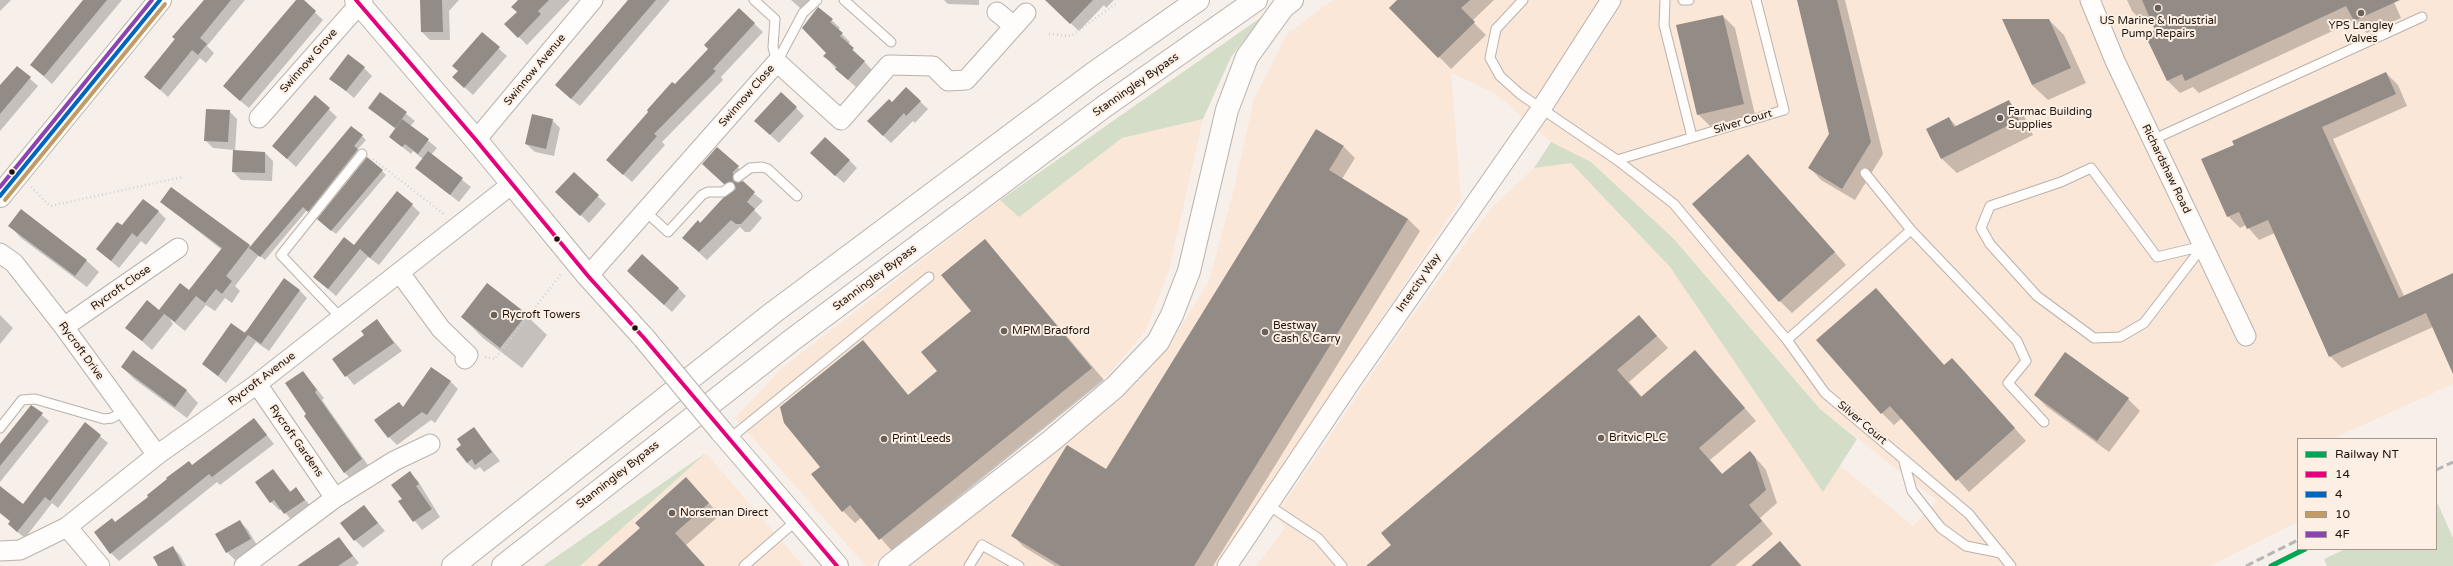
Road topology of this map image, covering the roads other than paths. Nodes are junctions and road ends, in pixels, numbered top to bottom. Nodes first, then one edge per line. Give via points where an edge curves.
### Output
1 (160, 0) edge
2 (593, 0) edge
3 (754, 0) edge
4 (817, 0) edge
5 (844, 0) edge
6 (1198, 0) edge
7 (1256, 0) edge
8 (1292, 0) edge
9 (1523, 0) edge
10 (1611, 0) edge
11 (1665, 0) edge
12 (1683, 0) edge
13 (1689, 0) edge
14 (1756, 0) edge
15 (2090, 0) edge
16 (360, 1) edge
17 (997, 12) dead end
18 (2422, 17) dead end
19 (891, 42) dead end
20 (777, 62) junction
21 (1541, 109) junction
22 (259, 118) dead end
23 (1692, 137) junction
24 (476, 140) junction
25 (2152, 140) junction
26 (362, 154) road end
27 (1617, 160) junction
28 (1865, 173) dead end
29 (738, 177) dead end
30 (512, 184) junction
31 (730, 187) dead end
32 (0, 196) edge
33 (797, 196) dead end
34 (646, 212) junction
35 (1911, 230) junction
36 (2203, 246) junction
37 (178, 248) dead end
38 (0, 253) edge
39 (400, 273) junction
40 (588, 276) junction
41 (929, 277) dead end
42 (341, 318) junction
43 (64, 327) junction
44 (2246, 336) dead end
45 (1787, 340) junction
46 (467, 357) road end
47 (257, 384) junction
48 (124, 411) junction
49 (2044, 422) dead end
50 (0, 428) edge
51 (725, 436) junction
52 (430, 444) dead end
53 (158, 455) junction
54 (1903, 458) junction
55 (335, 498) junction
56 (1268, 505) junction
57 (797, 520) junction
58 (67, 527) junction
59 (0, 551) edge
60 (2001, 553) junction
61 (834, 565) edge
62 (100, 566) edge
63 (244, 566) edge
64 (453, 566) edge
65 (503, 566) edge
66 (744, 566) edge
67 (890, 566) edge
68 (969, 566) edge
69 (1019, 566) edge
70 (1226, 566) edge
71 (1342, 566) edge
72 (2011, 566) edge

1 - 32 main road
2 - 24 street, Swinnow Avenue
3 - 20 lane via 774,19 773,47
4 - 20 lane via 803,13
5 - 19 lane
6 - 64 main road via 1091,75 780,307
7 - 65 main road, Stanningley Bypass via 1105,106 798,335
8 - 67 main road via 1283,7 1245,64 1227,110 1189,271 1172,315 1158,342 1115,387
9 - 21 lane, Silver Court via 1496,29 1490,58 1500,76
10 - 21 street, Intercity Way
11 - 23 lane via 1664,25
12 - 13 lane
14 - 23 lane, Silver Court via 1784,110
15 - 25 street, Richardshaw Road
16 - 22 street, Swinnow Grove
16 - 24 main road
17 - 20 street, Swinnow Close via 1020,20 966,80 948,81 933,66 889,65 841,120
18 - 25 lane
20 - 34 street, Swinnow Close
21 - 27 lane, Silver Court
21 - 56 street, Intercity Way
23 - 27 lane, Silver Court
24 - 30 main road
25 - 36 street, Richardshaw Road
26 - 42 lane via 281,255
27 - 45 lane, Silver Court via 1674,204
28 - 35 lane
29 - 33 lane via 750,168 762,167 768,169
30 - 39 street, Rycroft Avenue
30 - 40 main road
31 - 34 lane via 723,192 708,192 702,195 668,232
34 - 40 street, Swinnow Close
35 - 45 lane
35 - 49 lane via 2017,340 2026,361 2008,383
36 - 36 lane via 2144,323 2120,337 2094,338 2037,296 1990,244 1982,228 1990,206 2061,182 2091,168 2156,257
36 - 44 street, Richardshaw Road
37 - 43 street, Rycroft Close
38 - 43 street, Rycroft Drive via 14,263
39 - 42 street, Rycroft Avenue
39 - 46 street via 441,329
40 - 51 main road, bridge via 644,338
41 - 51 lane
42 - 47 street, Rycroft Avenue
43 - 48 street, Rycroft Drive
45 - 54 lane, Silver Court via 1825,393
47 - 53 street, Rycroft Avenue
47 - 55 street, Rycroft Gardens
48 - 50 lane via 112,418 104,419 35,399 22,400
48 - 53 street, Rycroft Drive
51 - 57 main road
52 - 55 street via 394,461
53 - 58 street, Rycroft Avenue
54 - 60 lane, Silver Court via 1969,514
54 - 60 lane via 1912,491 1941,528 1966,546
55 - 63 street
56 - 70 street, Intercity Way
56 - 71 lane via 1318,538
57 - 61 main road
57 - 66 lane
58 - 59 street, Rycroft Avenue via 20,550
58 - 62 street
60 - 72 lane, Silver Court
68 - 69 lane via 982,545

